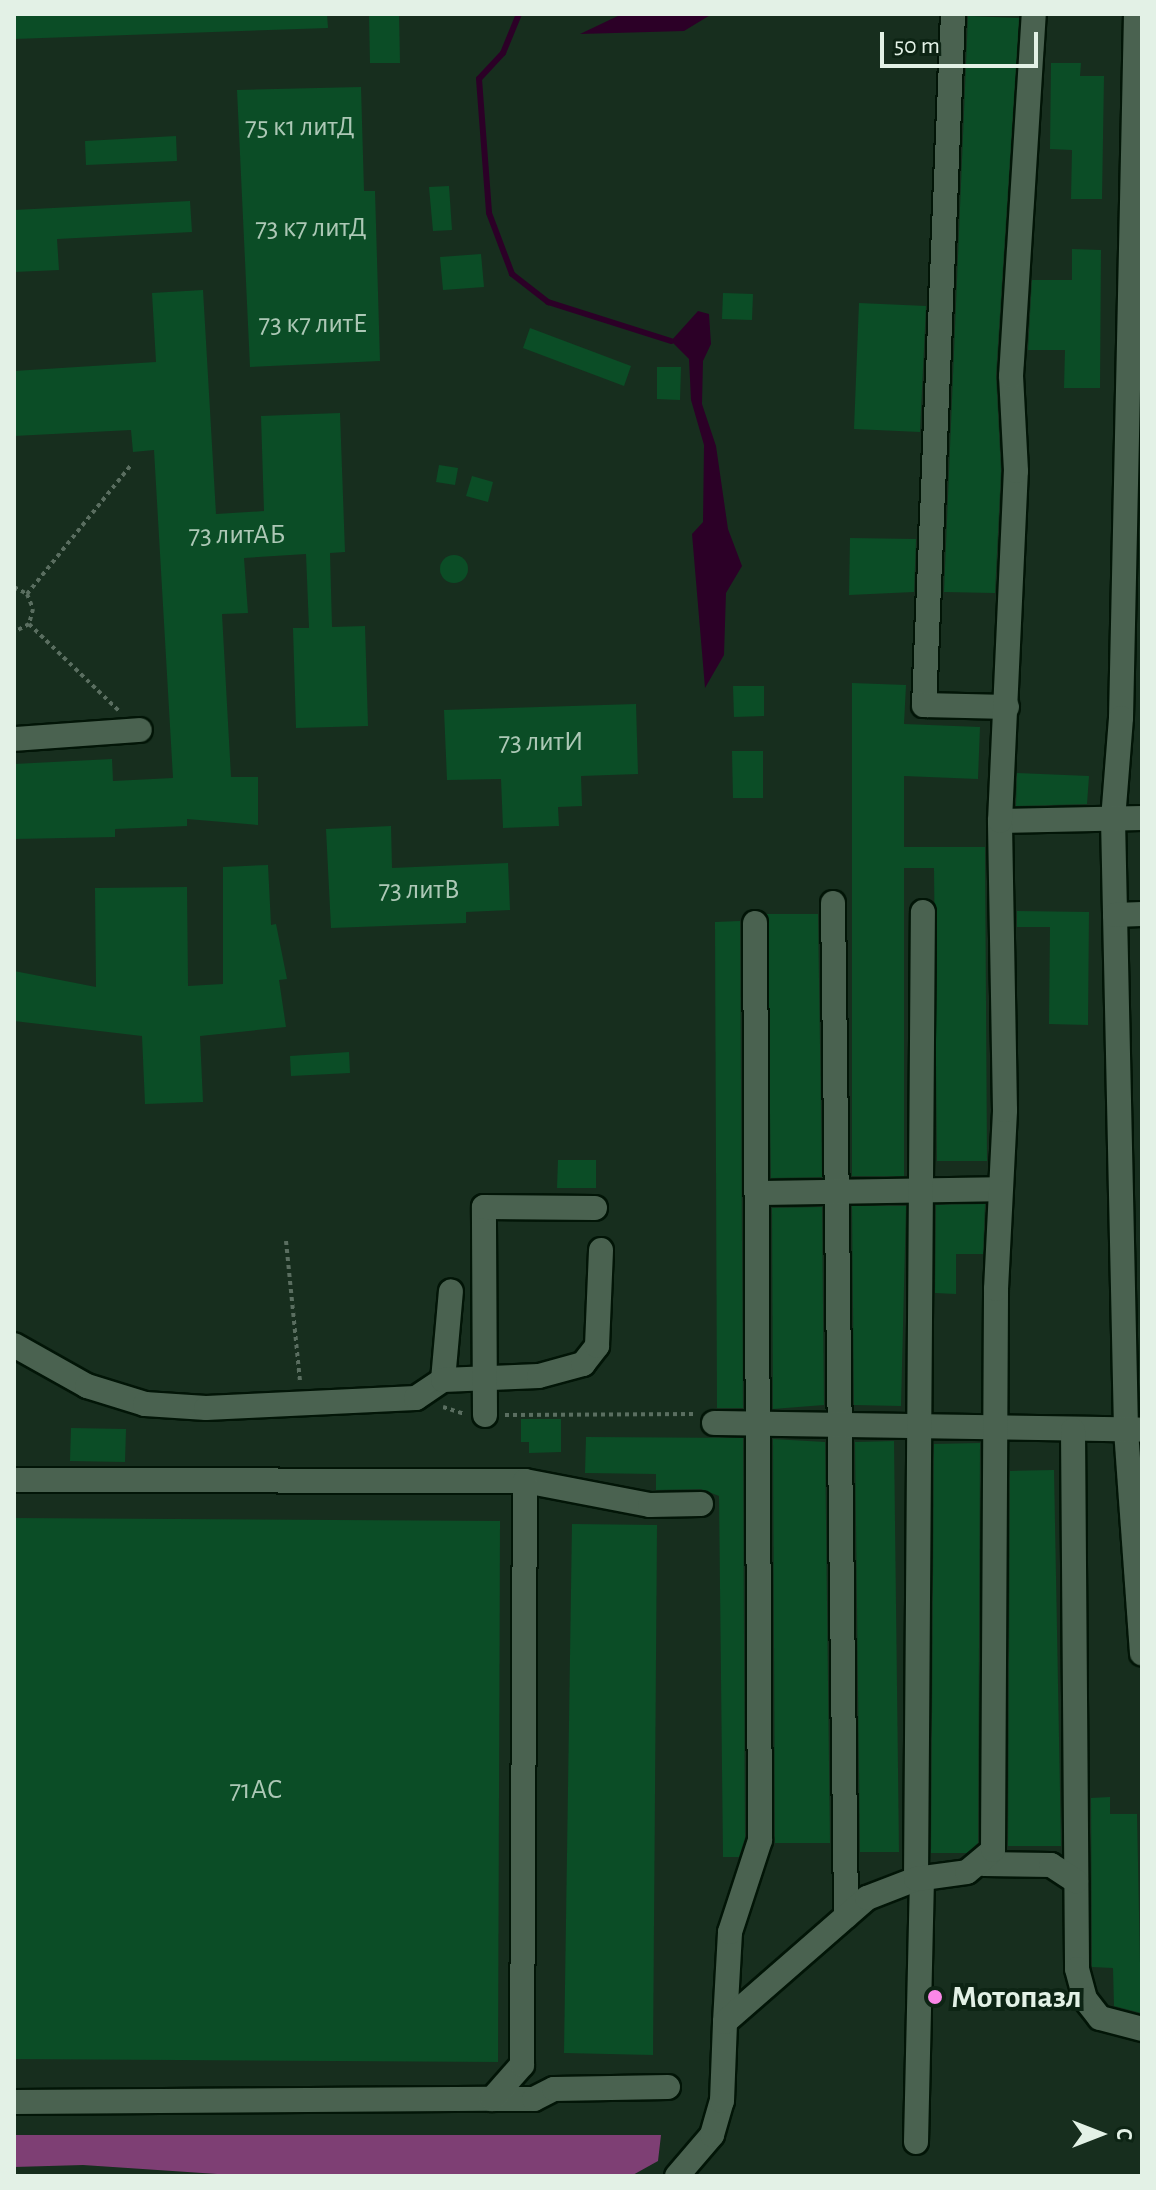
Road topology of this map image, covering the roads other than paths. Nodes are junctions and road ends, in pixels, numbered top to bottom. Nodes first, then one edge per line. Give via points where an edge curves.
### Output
1 (953, 14) edge
2 (1034, 14) edge
3 (1136, 14) edge
4 (1137, 128) edge
5 (1136, 230) edge
6 (1135, 451) edge
7 (1133, 550) edge
8 (1007, 707) junction
9 (1131, 718) edge
10 (140, 730) road end
11 (14, 739) edge
12 (1142, 818) edge
13 (1113, 819) junction
14 (1000, 821) junction
15 (833, 903) dead end
16 (923, 912) dead end
17 (1142, 914) edge
18 (1115, 915) junction
19 (755, 923) dead end
20 (1132, 1118) edge
21 (1000, 1189) junction
22 (918, 1190) junction
23 (839, 1191) junction
24 (758, 1193) junction
25 (595, 1208) dead end
26 (1133, 1226) edge
27 (601, 1250) dead end
28 (451, 1291) dead end
29 (14, 1345) edge
30 (485, 1375) junction
31 (443, 1380) junction
32 (485, 1415) road end
33 (714, 1423) road end
34 (758, 1423) junction
35 (838, 1429) junction
36 (918, 1429) junction
37 (995, 1430) junction
38 (1073, 1430) junction
39 (1134, 1430) edge
40 (14, 1480) edge
41 (525, 1481) junction
42 (701, 1504) dead end
43 (1138, 1564) edge
44 (1142, 1653) edge
45 (984, 1864) junction
46 (919, 1879) junction
47 (1076, 1881) junction
48 (846, 1916) junction
49 (725, 2022) junction
50 (1142, 2029) edge
51 (668, 2087) dead end
52 (492, 2099) junction
53 (14, 2102) edge
54 (916, 2142) dead end
55 (677, 2176) edge

1 - 8 lane via 924,705
2 - 8 lane via 1011,376 1016,471
3 - 4 lane
4 - 5 lane
5 - 6 lane
6 - 7 lane
7 - 9 lane
8 - 14 lane
9 - 13 lane
10 - 11 lane
12 - 13 lane
13 - 14 lane
13 - 18 lane
14 - 21 lane via 1005,1110
15 - 23 lane
16 - 22 lane
17 - 18 lane
18 - 20 lane
19 - 24 lane
20 - 26 lane
21 - 22 lane
21 - 37 lane
22 - 23 lane
22 - 36 lane
23 - 24 lane
23 - 35 lane
24 - 34 lane
25 - 30 lane via 484,1207
26 - 39 lane
27 - 30 lane via 597,1346 583,1364 539,1376
28 - 31 lane
29 - 31 lane via 127,1401 206,1408 416,1398
30 - 31 lane
30 - 32 lane
33 - 34 lane
34 - 35 lane
34 - 49 lane via 760,1840 730,1932
35 - 36 lane
35 - 48 lane
36 - 37 lane
36 - 46 lane
37 - 38 lane
37 - 45 lane via 995,1827
38 - 39 lane
38 - 47 lane
39 - 43 lane
40 - 41 lane
41 - 42 lane via 650,1505
41 - 52 lane via 522,2065
43 - 44 lane
45 - 46 lane
45 - 47 lane via 1051,1865
46 - 48 lane via 867,1898
46 - 54 lane
47 - 50 lane via 1077,1969 1085,1999 1100,2018
48 - 49 lane
49 - 55 lane via 722,2101 712,2135
51 - 52 lane via 554,2089 534,2099
52 - 53 lane

